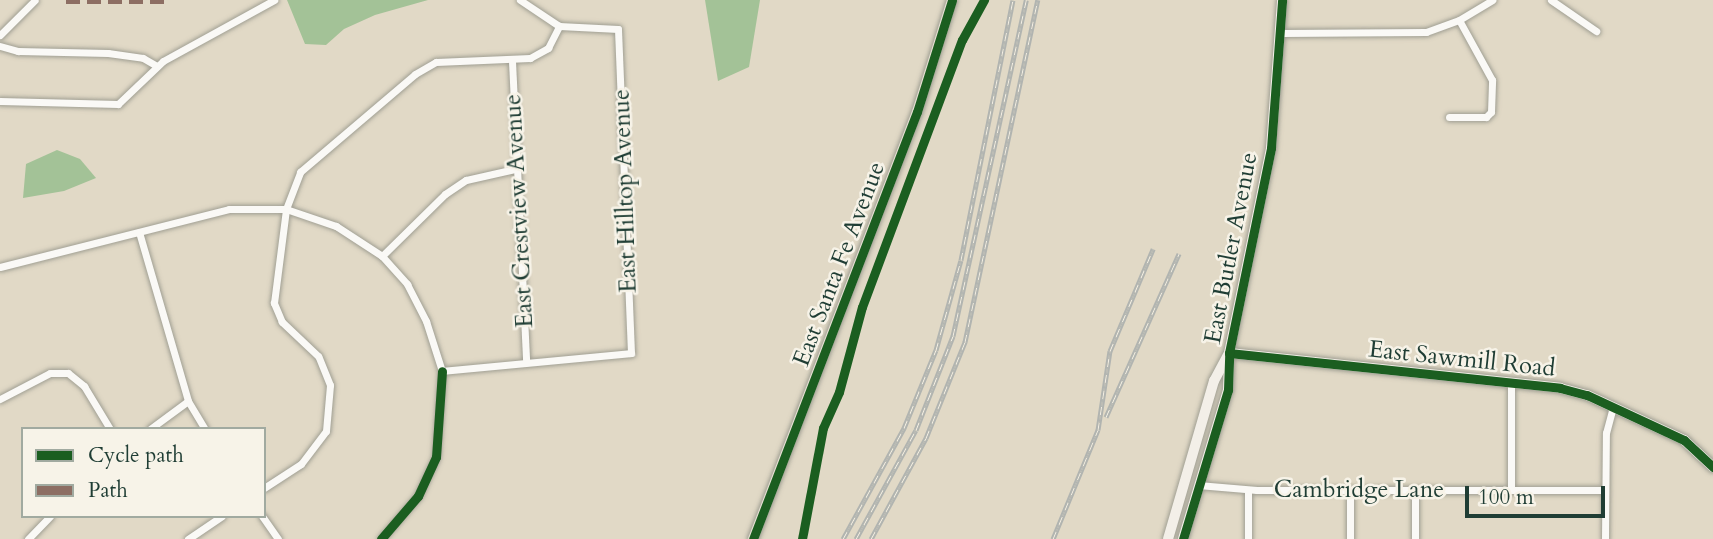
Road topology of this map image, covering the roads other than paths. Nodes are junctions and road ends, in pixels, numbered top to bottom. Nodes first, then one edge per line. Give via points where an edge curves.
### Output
1 (35, 0) edge
2 (274, 0) edge
3 (520, 0) edge
4 (952, 0) edge
5 (1282, 0) edge
6 (1492, 0) edge
7 (1551, 0) edge
8 (1459, 20) junction
9 (559, 26) junction
10 (1596, 32) dead end
11 (1281, 33) junction
12 (0, 35) edge
13 (0, 46) edge
14 (512, 61) junction
15 (157, 66) junction
16 (0, 101) edge
17 (1449, 117) dead end
18 (515, 169) junction
19 (286, 209) junction
20 (139, 232) junction
21 (382, 256) junction
22 (0, 268) edge
23 (1229, 353) junction
24 (526, 360) junction
25 (442, 371) junction
26 (1511, 382) junction
27 (0, 399) edge
28 (188, 401) junction
29 (1613, 406) junction
30 (109, 427) edge
31 (153, 427) edge
32 (204, 427) edge
33 (1713, 467) edge
34 (1197, 485) junction
35 (266, 487) edge
36 (1248, 490) junction
37 (1511, 490) junction
38 (1350, 491) junction
39 (1415, 491) junction
40 (1605, 491) junction
41 (48, 518) edge
42 (219, 518) edge
43 (263, 518) edge
44 (27, 539) edge
45 (188, 539) edge
46 (278, 539) edge
47 (381, 539) edge
48 (753, 539) edge
49 (1168, 539) edge
50 (1183, 539) edge
51 (1248, 539) edge
52 (1350, 539) edge
53 (1415, 539) edge
54 (1605, 539) edge

1 - 12 street
2 - 15 street
3 - 9 street
4 - 48 main road, East Santa Fe Avenue via 917,112
5 - 11 main road, East Butler Avenue
6 - 8 street
7 - 10 street
8 - 11 street via 1426,32 1399,34
8 - 17 street via 1492,80 1491,112 1486,117
9 - 14 street via 548,48
9 - 24 street, East Hilltop Avenue via 618,29 631,353
11 - 23 main road, East Butler Avenue via 1271,148
13 - 15 street via 18,51 108,53 144,58
14 - 18 street, East Crestview Avenue
14 - 19 street via 436,62 415,74 300,172
15 - 16 street via 118,103
18 - 21 street via 466,180 445,194
18 - 24 street, East Crestview Avenue
19 - 20 street via 229,209
19 - 21 street via 336,226
19 - 35 street via 274,303 282,322 318,356 330,385 326,431 302,464
20 - 22 street
20 - 28 street
21 - 25 street via 407,284 426,321
23 - 26 main road, East Sawmill Road
23 - 34 main road, East Butler Avenue via 1228,390
23 - 49 main road, East Butler Avenue via 1214,381
24 - 25 street
25 - 47 street via 436,457 418,496
26 - 29 main road, East Sawmill Road via 1560,388
26 - 37 street
27 - 30 street via 51,373 68,373 84,386
28 - 31 street
28 - 32 street
29 - 33 main road, East Sawmill Road via 1684,440
29 - 40 street via 1606,433
34 - 36 street, Cambridge Lane
34 - 50 main road, East Butler Avenue
36 - 38 street, Cambridge Lane
36 - 51 street
37 - 39 street, Cambridge Lane
37 - 40 street, Cambridge Lane
38 - 39 street, Cambridge Lane
38 - 52 street
39 - 53 street
40 - 54 street
41 - 44 street
42 - 45 street
43 - 46 street

